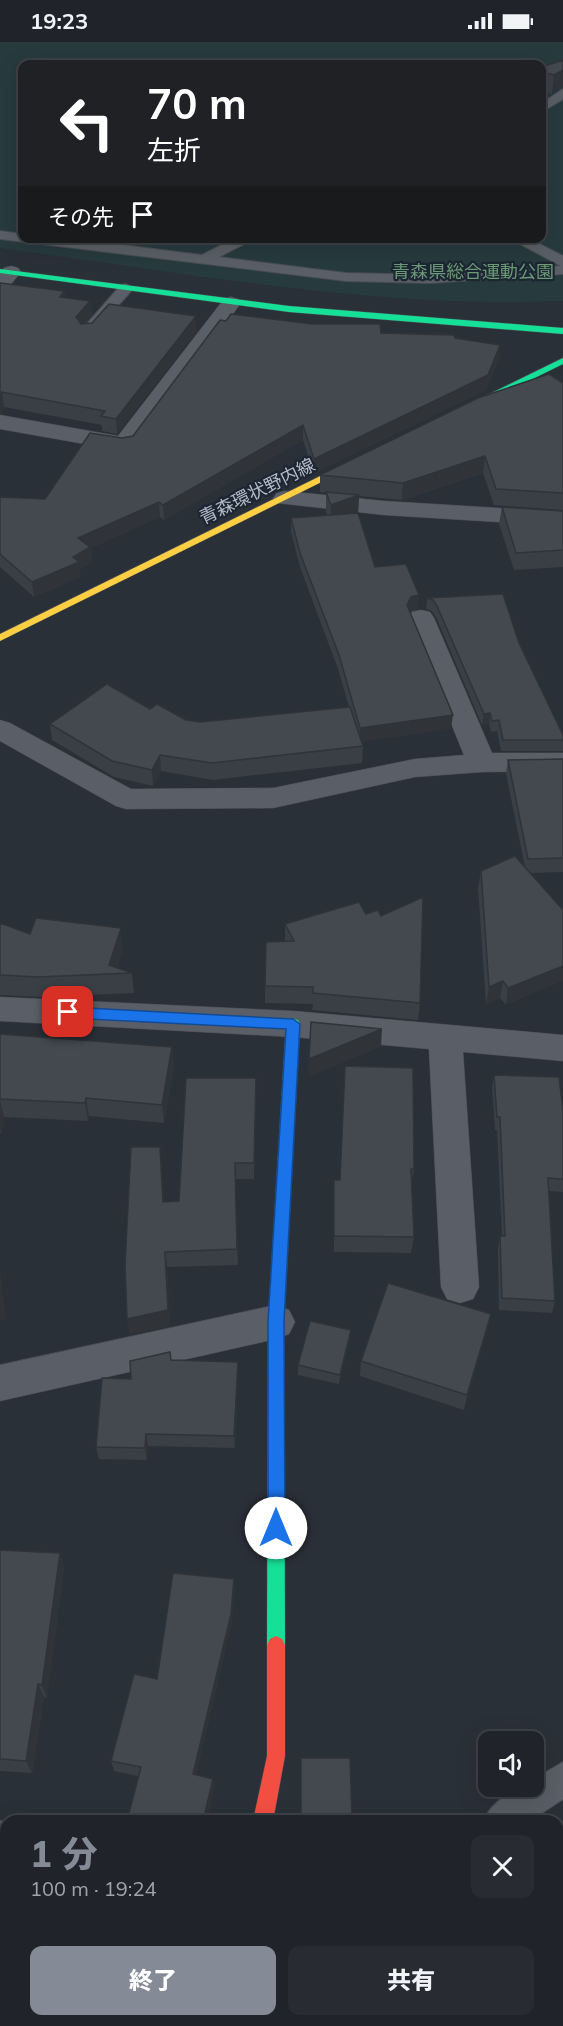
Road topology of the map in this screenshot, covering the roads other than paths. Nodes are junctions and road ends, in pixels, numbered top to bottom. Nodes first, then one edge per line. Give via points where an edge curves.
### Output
1 (563, 93) edge
2 (546, 105) edge
3 (0, 235) edge
4 (18, 237) edge
5 (66, 243) edge
6 (236, 243) edge
7 (526, 243) edge
8 (201, 261) junction
9 (563, 262) edge
10 (563, 270) edge
11 (4, 276) edge
12 (126, 288) junction
13 (231, 303) junction
14 (563, 331) edge
15 (87, 333) edge
16 (563, 361) edge
17 (447, 417) edge
18 (0, 422) edge
19 (375, 452) edge
20 (285, 498) junction
21 (563, 519) edge
22 (421, 618) dead end
23 (0, 638) edge
24 (0, 729) edge
25 (563, 762) edge
26 (482, 763) junction
27 (0, 1009) edge
28 (293, 1024) junction
29 (445, 1036) junction
30 (563, 1048) edge
31 (460, 1287) dead end
32 (276, 1322) junction
33 (0, 1383) edge
34 (563, 1779) edge
35 (264, 1815) edge
36 (509, 1815) edge

1 - 2 lane
3 - 4 lane
5 - 8 lane
6 - 8 lane
7 - 9 lane
8 - 10 lane via 357,278 431,279
11 - 12 street
12 - 13 street
12 - 15 lane
13 - 14 street
13 - 18 street via 124,444
16 - 17 street
19 - 20 street, 青森環状野内線
20 - 21 street
20 - 23 street, 青森環状野内線
22 - 26 street
24 - 26 street via 126,799 273,798 415,768
25 - 26 street
27 - 28 street
28 - 29 street
28 - 32 street
29 - 30 street
29 - 31 street
32 - 33 street
32 - 35 street via 276,1756
34 - 36 lane

